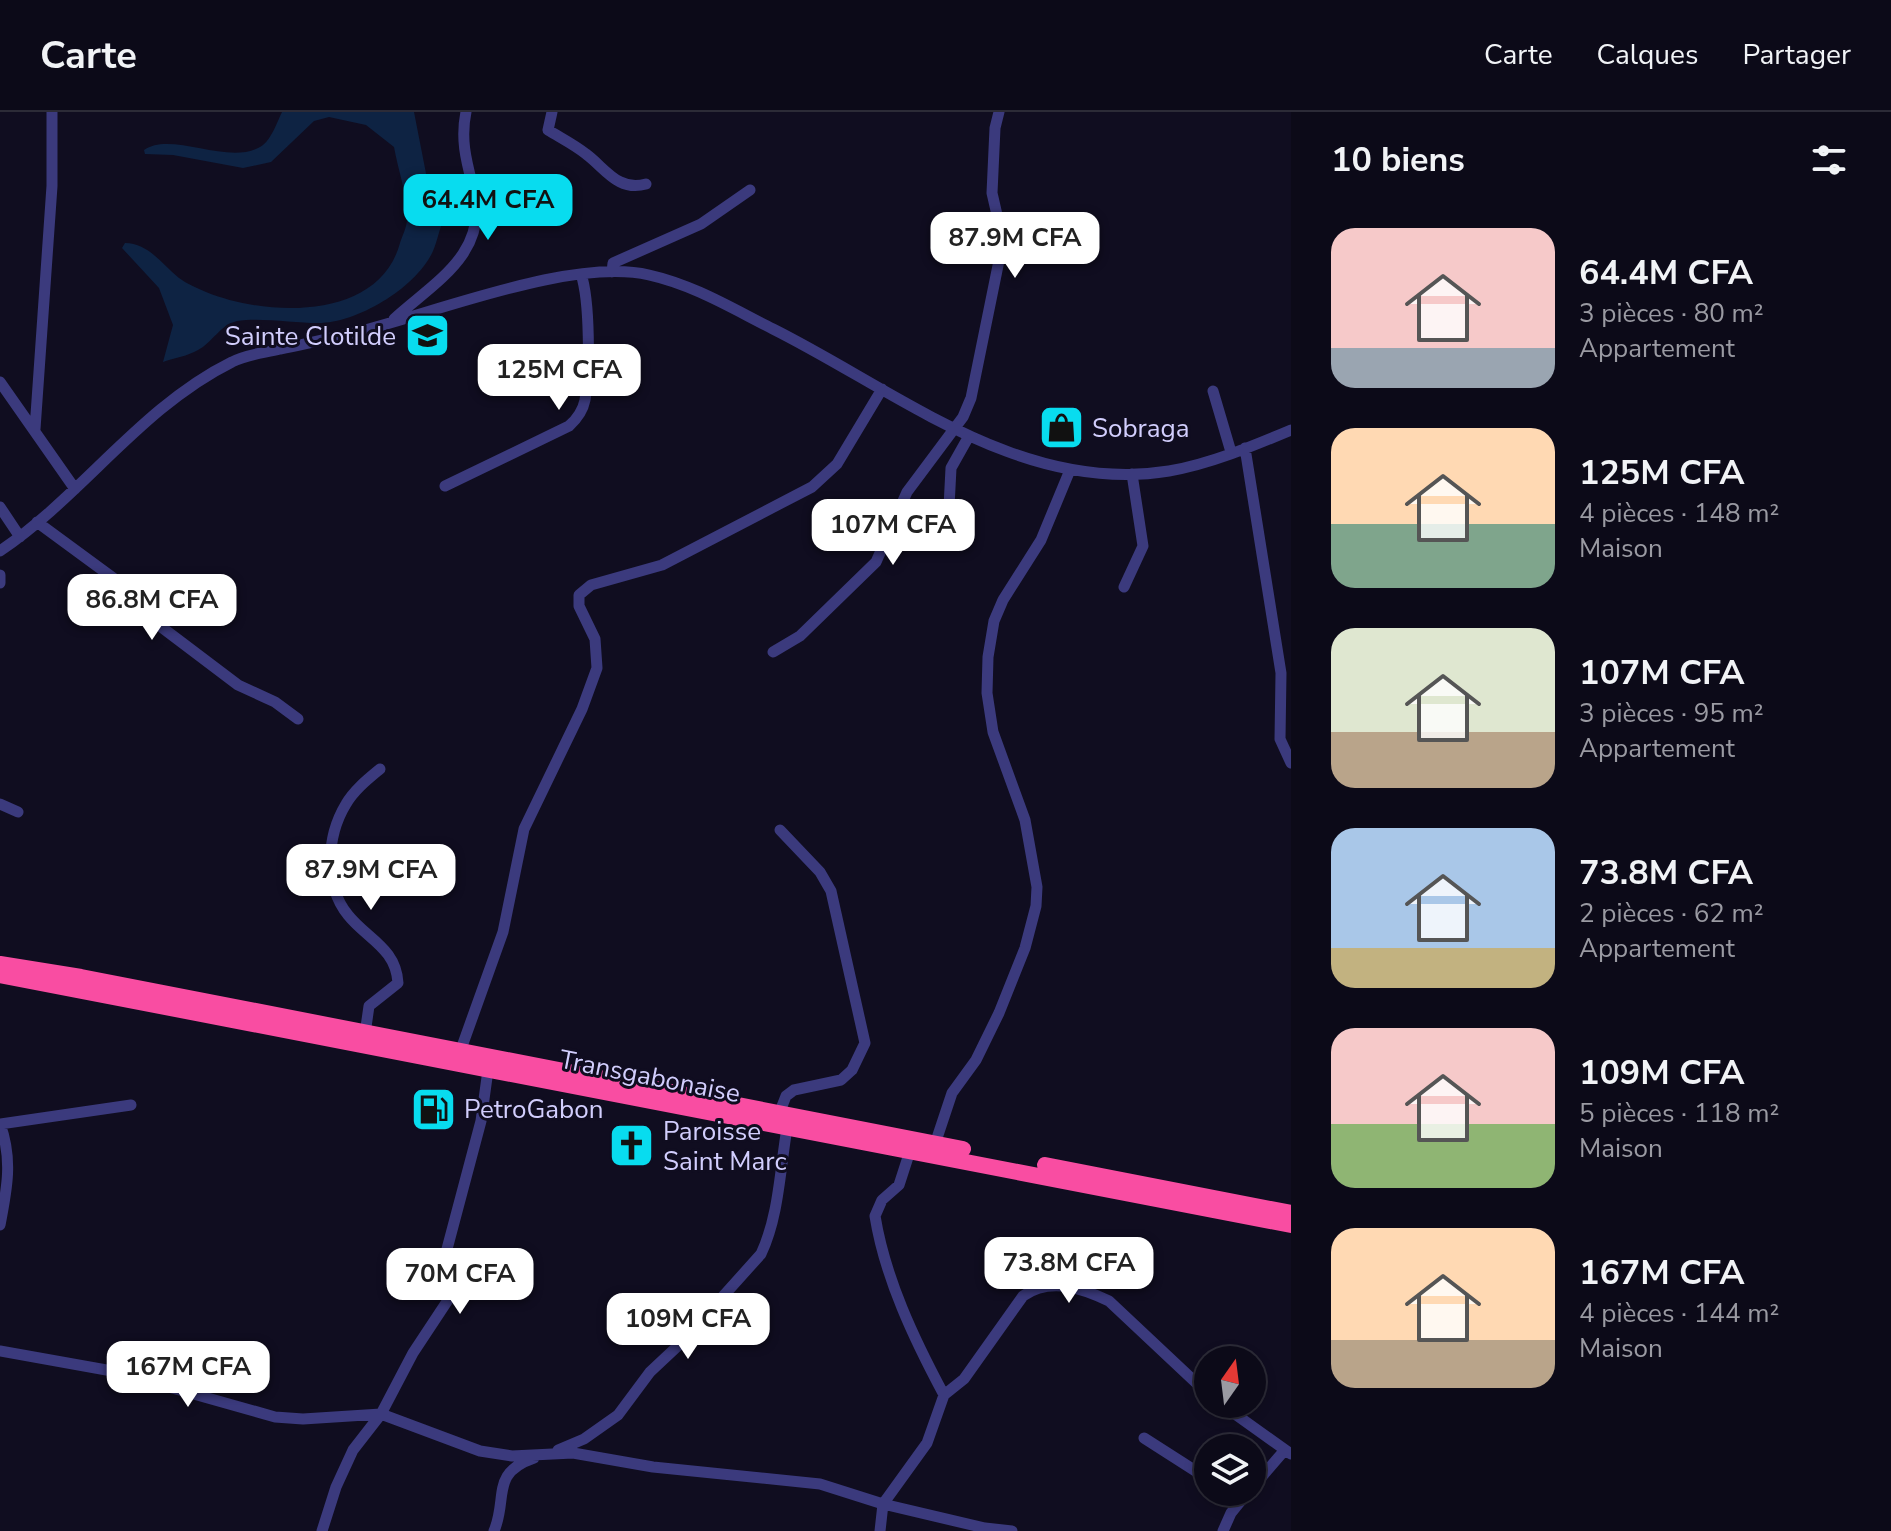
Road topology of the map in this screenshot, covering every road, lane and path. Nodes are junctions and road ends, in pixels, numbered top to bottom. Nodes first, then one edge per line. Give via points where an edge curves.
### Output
1 (466, 112) edge
2 (552, 112) edge
3 (999, 112) edge
4 (53, 113) edge
5 (646, 184) dead end
6 (750, 190) dead end
7 (612, 272) junction
8 (581, 274) junction
9 (391, 323) junction
10 (0, 382) edge
11 (882, 389) junction
12 (1213, 391) dead end
13 (954, 428) junction
14 (35, 429) junction
15 (1291, 430) edge
16 (969, 436) junction
17 (1245, 448) junction
18 (1231, 452) junction
19 (1070, 470) junction
20 (1132, 474) junction
21 (445, 486) dead end
22 (75, 489) junction
23 (0, 507) edge
24 (949, 507) dead end
25 (37, 522) junction
26 (20, 537) junction
27 (0, 551) edge
28 (0, 575) edge
29 (0, 583) edge
30 (1124, 587) dead end
31 (773, 652) dead end
32 (298, 719) dead end
33 (1291, 763) edge
34 (380, 769) dead end
35 (0, 804) edge
36 (18, 812) dead end
37 (780, 830) dead end
38 (0, 964) edge
39 (0, 975) edge
40 (365, 1034) junction
41 (460, 1052) junction
42 (488, 1070) junction
43 (131, 1105) dead end
44 (783, 1121) junction
45 (0, 1124) edge
46 (935, 1144) junction
47 (910, 1151) junction
48 (1291, 1213) edge
49 (0, 1225) edge
50 (1291, 1225) edge
51 (0, 1351) edge
52 (1194, 1381) edge
53 (944, 1395) junction
54 (381, 1414) junction
55 (1240, 1418) edge
56 (1144, 1438) dead end
57 (1288, 1453) edge
58 (545, 1454) junction
59 (1194, 1470) edge
60 (1266, 1475) edge
61 (883, 1504) junction
62 (1239, 1506) edge
63 (322, 1531) edge
64 (494, 1531) edge
65 (880, 1531) edge
66 (1012, 1531) edge
67 (1223, 1531) edge

1 - 9 street via 462,144 477,209 466,254
2 - 5 street via 548,130 619,183
3 - 13 street via 992,193 1003,241 1001,263 971,398
4 - 14 street
6 - 7 street via 701,224 613,263
7 - 8 street
7 - 11 street via 646,274 693,288
8 - 9 street
8 - 21 street via 587,296 586,397 576,420
9 - 22 street via 236,360 162,407
10 - 14 street
11 - 13 street
11 - 41 street via 837,464 812,487 662,565 591,585 579,595 595,639 597,668 524,829 503,932
12 - 18 street
13 - 16 street
13 - 31 street via 907,492 876,562 800,636
14 - 22 street
15 - 17 street
16 - 19 street
16 - 24 street via 951,468
17 - 18 street
17 - 33 street via 1281,673 1280,739
18 - 20 street via 1168,471
19 - 20 street
19 - 46 street via 1041,540 1003,600 988,657 993,732 1025,820 1036,906 999,1013 952,1093
20 - 30 street via 1143,546
22 - 25 street
23 - 26 street
25 - 26 street
25 - 32 street via 135,594 160,626 238,685
26 - 27 street
28 - 29 street
34 - 40 street via 346,804 329,879 348,916 382,946 397,969 398,983 369,1006
35 - 36 street
37 - 44 street via 831,891 865,1043 841,1080 786,1096
38 - 40 highway, Transgabonaise
39 - 42 highway, Transgabonaise
40 - 41 highway, Transgabonaise
41 - 44 highway, Transgabonaise
42 - 44 highway, Transgabonaise
42 - 54 street via 481,1121 447,1249 450,1297
43 - 45 street
44 - 46 highway, Transgabonaise
44 - 47 highway, Transgabonaise
44 - 58 street via 773,1212 761,1254 650,1372 618,1415 584,1439
45 - 49 street via 9,1167
46 - 48 highway, Transgabonaise
47 - 50 highway, Transgabonaise
47 - 53 street via 899,1185 882,1200 875,1216 901,1302
51 - 54 street via 112,1371 275,1417
52 - 53 street via 1109,1301 1051,1286 1036,1287 1023,1296 964,1379
53 - 61 street via 927,1443
54 - 58 street via 480,1451
54 - 63 street via 353,1450
55 - 57 street
56 - 59 street
57 - 60 street
58 - 61 street via 573,1453 820,1484
58 - 64 street via 509,1472
61 - 65 street
61 - 66 street
62 - 67 street

